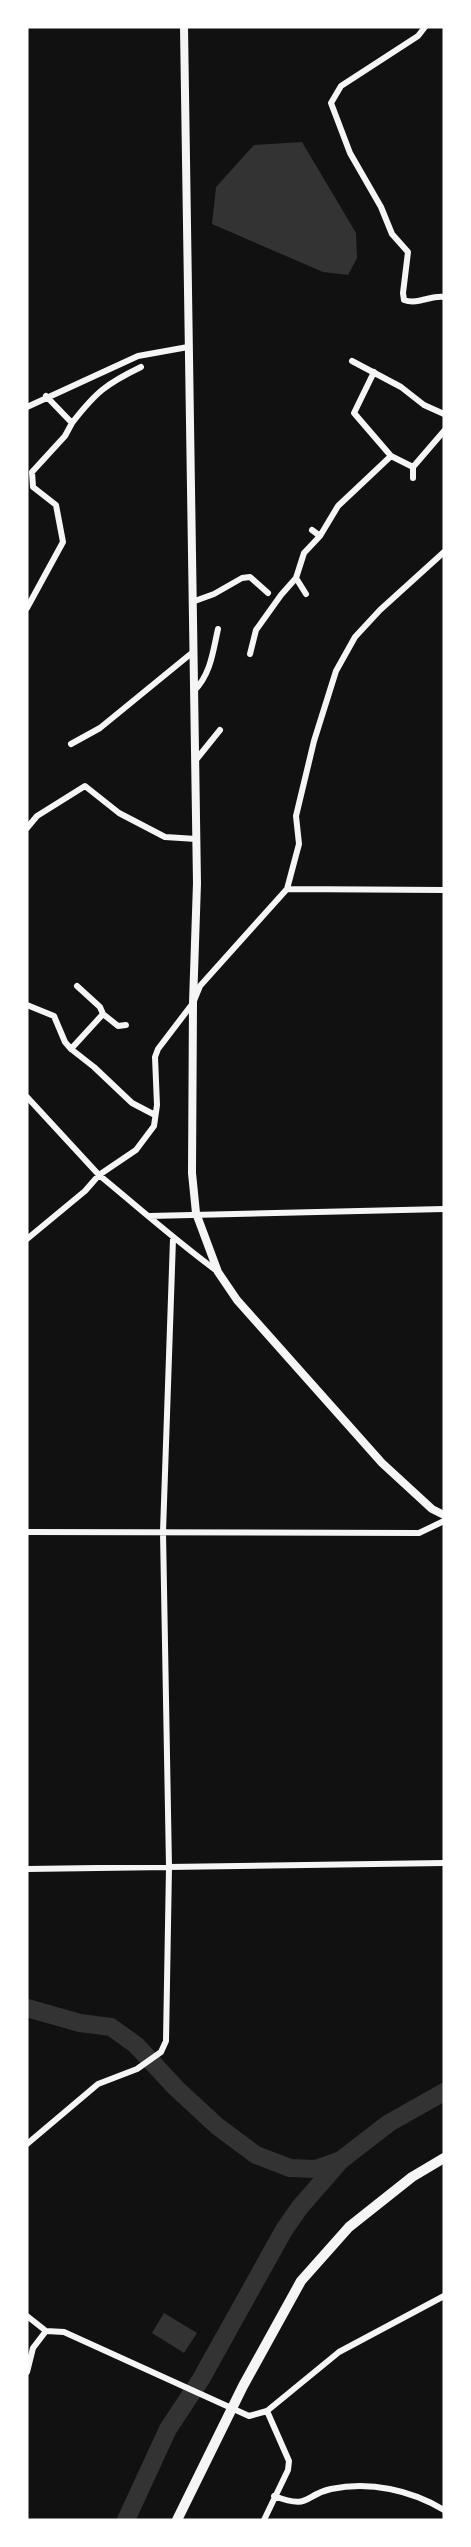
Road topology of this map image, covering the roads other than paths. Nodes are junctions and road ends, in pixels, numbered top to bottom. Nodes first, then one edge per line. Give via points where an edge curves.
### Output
1 (184, 27) edge
2 (425, 27) edge
3 (444, 297) edge
4 (188, 347) junction
5 (352, 361) dead end
6 (141, 367) dead end
7 (374, 372) junction
8 (46, 396) junction
9 (27, 406) edge
10 (444, 414) edge
11 (72, 423) junction
12 (444, 431) edge
13 (391, 456) junction
14 (413, 467) junction
15 (413, 478) dead end
16 (312, 530) dead end
17 (320, 536) junction
18 (444, 552) edge
19 (296, 578) junction
20 (268, 593) dead end
21 (306, 594) dead end
22 (192, 602) junction
23 (27, 608) edge
24 (218, 628) dead end
25 (193, 652) junction
26 (250, 654) dead end
27 (194, 691) junction
28 (220, 730) dead end
29 (71, 744) dead end
30 (195, 761) junction
31 (27, 828) edge
32 (196, 838) junction
33 (287, 889) junction
34 (444, 890) edge
35 (77, 986) dead end
36 (193, 1003) junction
37 (27, 1005) edge
38 (103, 1014) junction
39 (126, 1024) dead end
40 (71, 1049) junction
41 (27, 1097) edge
42 (155, 1115) junction
43 (99, 1175) junction
44 (444, 1209) edge
45 (196, 1213) junction
46 (149, 1216) junction
47 (27, 1239) edge
48 (173, 1239) junction
49 (218, 1272) junction
50 (444, 1515) edge
51 (444, 1521) edge
52 (27, 1532) edge
53 (163, 1532) junction
54 (444, 1863) edge
55 (169, 1867) junction
56 (27, 1869) edge
57 (27, 2144) edge
58 (444, 2158) edge
59 (444, 2296) edge
60 (27, 2316) edge
61 (46, 2331) junction
62 (27, 2372) edge
63 (229, 2405) junction
64 (267, 2411) junction
65 (274, 2496) junction
66 (444, 2510) edge
67 (177, 2520) edge
68 (264, 2520) edge

1 - 4 street
2 - 3 street via 418,36 341,86 331,103 350,153 392,234 408,252 405,300
4 - 8 street via 138,356
4 - 22 street
5 - 7 street
6 - 11 street via 92,396
7 - 10 street
7 - 13 street via 354,414
8 - 9 street
8 - 11 street
11 - 23 street via 32,472 33,487 56,505 63,542
12 - 14 street
13 - 14 street
13 - 17 street via 338,507
14 - 15 street
16 - 17 street
17 - 19 street via 304,553
18 - 33 street via 355,637 336,671 296,816 299,844
19 - 21 street
19 - 26 street via 256,630
20 - 22 street via 250,577
22 - 25 street
24 - 27 street via 208,672
25 - 27 street
25 - 29 street via 100,728
27 - 30 street
28 - 30 street
30 - 32 street
31 - 32 street via 37,816 85,786 119,813 165,837
32 - 36 street
33 - 34 street
33 - 36 street via 200,986
35 - 38 street
36 - 42 street via 155,1057
36 - 45 street via 192,1173
37 - 40 street via 54,1016
38 - 39 street via 118,1026
38 - 40 street
40 - 42 street via 132,1103
41 - 43 street
42 - 43 street via 154,1126 136,1150
43 - 46 street
43 - 47 street
44 - 45 street
45 - 46 street
45 - 49 street
46 - 48 street
48 - 49 street
48 - 53 street
49 - 50 street via 237,1300 375,1456 432,1509
51 - 53 street via 419,1533
52 - 53 street
53 - 55 street
54 - 55 street
55 - 56 street
55 - 57 street via 166,2041 161,2052 137,2069 98,2084
58 - 63 main road via 412,2177 349,2227 325,2252 301,2281
59 - 64 street via 339,2352
60 - 61 street
61 - 62 street via 33,2348
61 - 63 street via 64,2332
63 - 64 street via 249,2416
63 - 67 main road
64 - 65 street via 289,2461
65 - 66 street via 304,2502 329,2489 359,2486 409,2492
65 - 68 street

